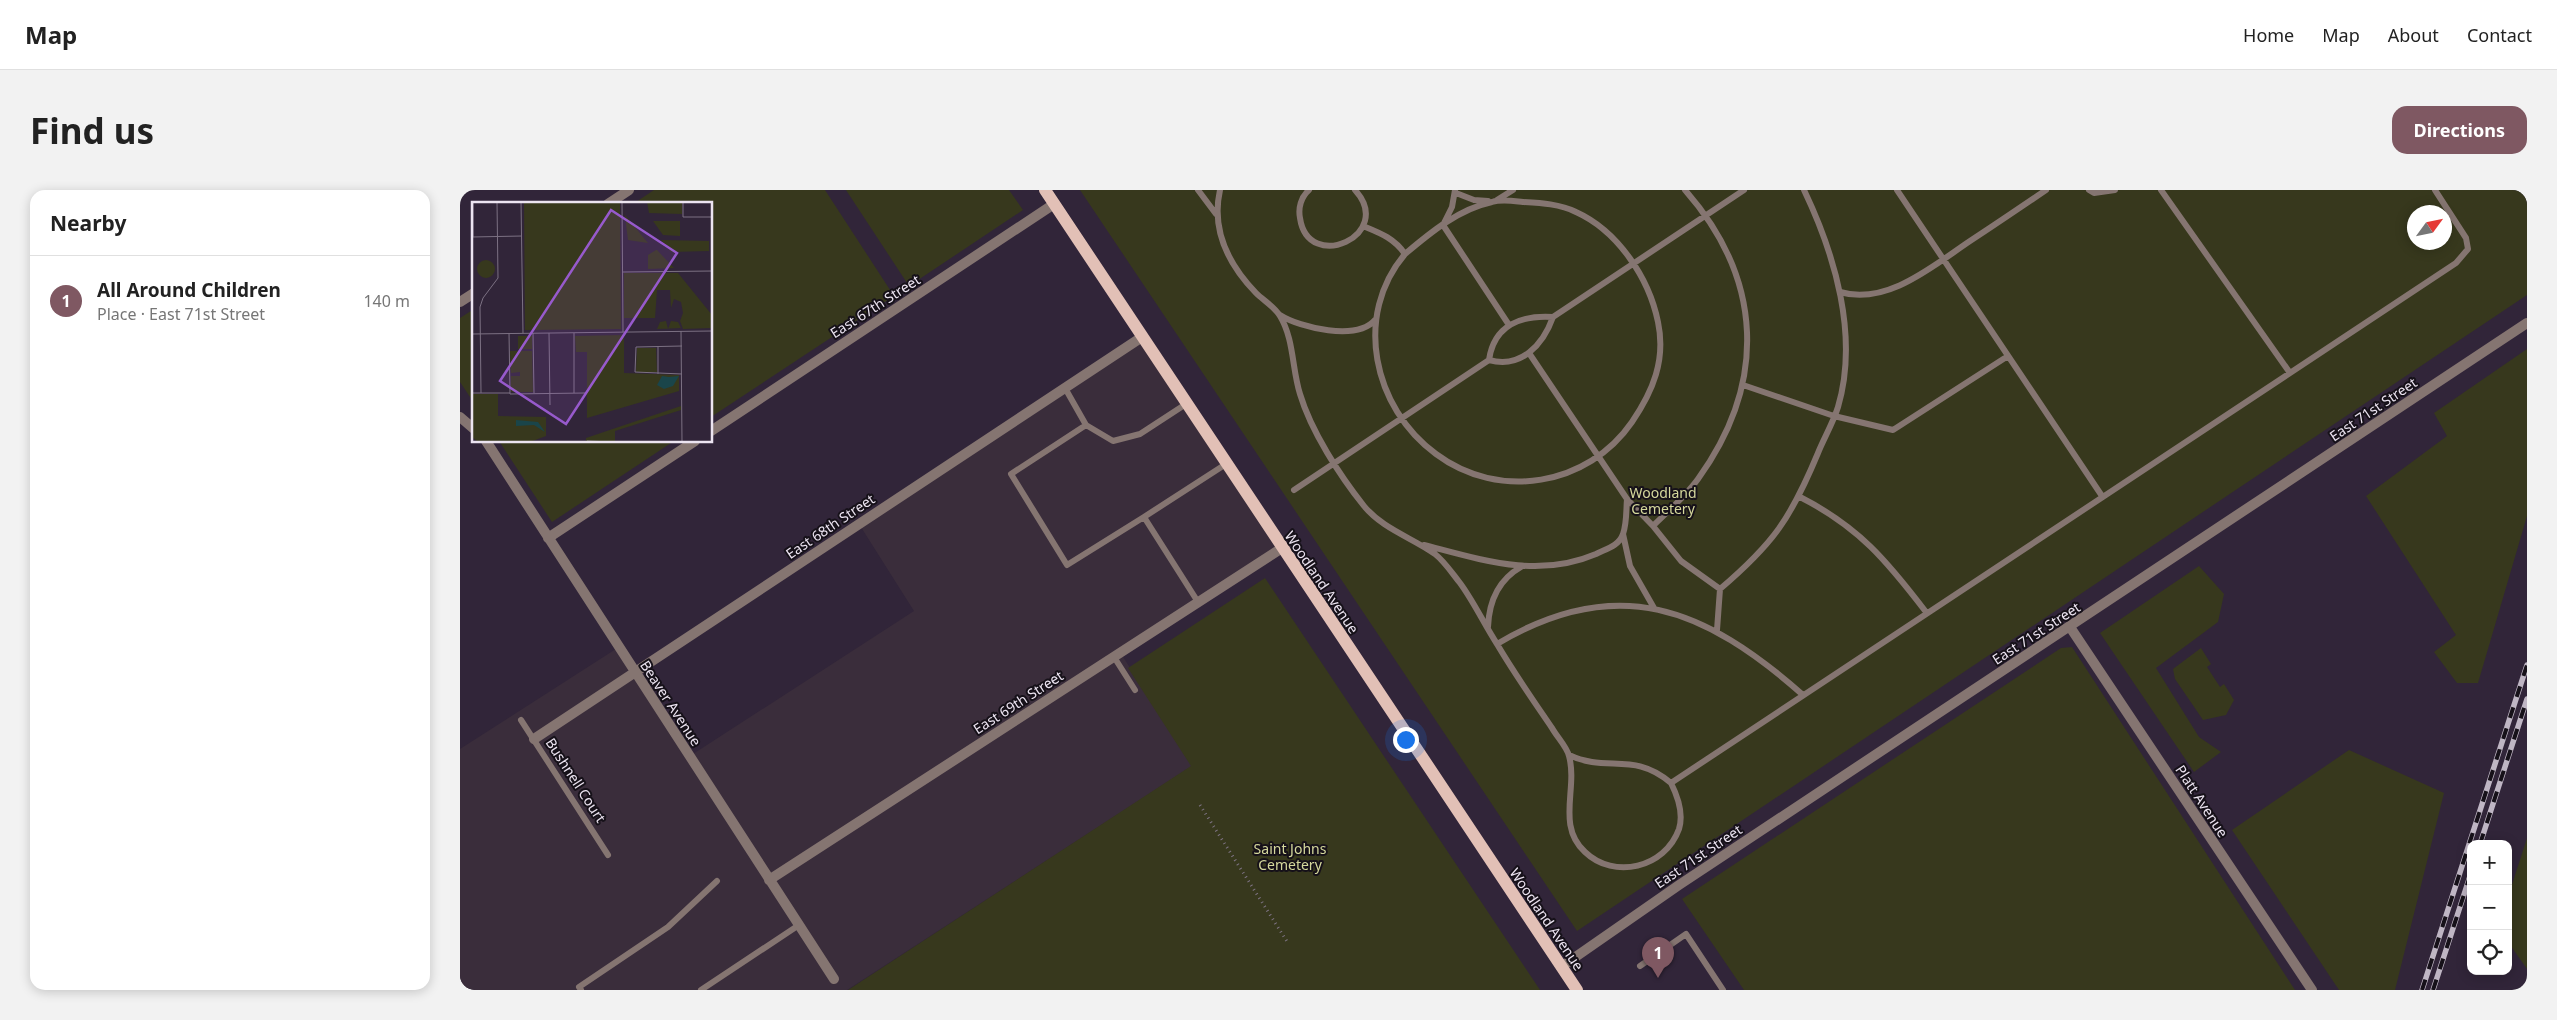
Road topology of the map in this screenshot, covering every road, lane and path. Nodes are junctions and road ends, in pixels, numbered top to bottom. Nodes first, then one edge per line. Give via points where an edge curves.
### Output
1 (629, 190) edge
2 (1045, 190) edge
3 (1198, 190) edge
4 (1220, 190) edge
5 (1309, 190) edge
6 (1355, 190) edge
7 (1514, 190) edge
8 (1685, 190) edge
9 (1744, 190) edge
10 (1804, 190) edge
11 (1897, 190) edge
12 (2046, 190) edge
13 (2088, 190) edge
14 (2115, 190) edge
15 (2161, 190) edge
16 (2435, 190) edge
17 (1456, 191) edge
18 (1495, 201) junction
19 (611, 202) edge
20 (1054, 204) junction
21 (1216, 214) junction
22 (1705, 217) junction
23 (1442, 225) junction
24 (1363, 226) junction
25 (1405, 254) junction
26 (1942, 260) junction
27 (1634, 264) junction
28 (1840, 292) junction
29 (472, 294) edge
30 (460, 302) edge
31 (1280, 315) junction
32 (1553, 316) junction
33 (1375, 320) junction
34 (2527, 323) edge
35 (1509, 325) junction
36 (1361, 330) junction
37 (1142, 337) junction
38 (1375, 342) junction
39 (1529, 353) junction
40 (2008, 356) junction
41 (1488, 360) junction
42 (2290, 373) junction
43 (1742, 385) junction
44 (1065, 388) junction
45 (1186, 404) junction
46 (1834, 416) junction
47 (460, 417) edge
48 (1403, 418) junction
49 (1086, 425) junction
50 (472, 427) edge
51 (712, 430) edge
52 (487, 442) edge
53 (693, 442) edge
54 (1599, 457) junction
55 (1226, 464) junction
56 (1335, 464) junction
57 (1294, 490) dead end
58 (2102, 496) junction
59 (1800, 497) junction
60 (1627, 499) junction
61 (1144, 517) junction
62 (1653, 526) junction
63 (1623, 534) junction
64 (548, 538) junction
65 (1416, 542) junction
66 (1282, 548) junction
67 (1522, 566) junction
68 (1720, 589) junction
69 (1198, 602) junction
70 (1654, 608) junction
71 (1926, 612) junction
72 (2070, 627) junction
73 (1488, 629) junction
74 (1717, 630) junction
75 (1497, 644) junction
76 (1114, 657) junction
77 (635, 672) junction
78 (1135, 690) dead end
79 (1803, 694) junction
80 (521, 720) dead end
81 (534, 739) junction
82 (1569, 755) junction
83 (1671, 783) junction
84 (1200, 805) dead end
85 (608, 855) dead end
86 (769, 880) junction
87 (717, 881) dead end
88 (799, 925) junction
89 (1288, 943) dead end
90 (1640, 966) dead end
91 (1561, 967) junction
92 (834, 979) dead end
93 (581, 990) edge
94 (701, 990) edge
95 (1577, 990) edge
96 (1723, 990) edge
97 (2312, 990) edge

1 - 19 street
2 - 20 main road, Woodland Avenue
3 - 21 lane
4 - 21 lane
5 - 24 lane via 1301,202 1299,213 1305,233 1314,241 1324,246 1346,244
6 - 24 lane via 1365,206
7 - 18 lane
8 - 22 lane
9 - 22 lane
10 - 28 lane via 1819,221
11 - 26 lane
12 - 26 lane
13 - 14 lane via 2094,193
15 - 42 lane
16 - 42 lane via 2466,238 2468,249 2463,256
17 - 18 lane via 1474,200
17 - 23 lane via 1452,208
18 - 23 lane via 1458,215
18 - 27 lane via 1550,204 1576,212 1608,235
20 - 37 main road, Woodland Avenue
20 - 51 street, East 67th Street
21 - 31 lane via 1224,247 1231,260 1256,293
22 - 27 lane
22 - 43 lane via 1741,288 1749,334
23 - 25 lane
23 - 35 lane
24 - 25 lane via 1398,243
25 - 33 lane via 1389,278
26 - 28 lane via 1903,284 1873,293 1850,295
26 - 40 lane
27 - 32 lane
27 - 54 lane via 1657,316 1658,370 1650,394 1635,418 1621,437
28 - 46 lane via 1844,376
29 - 30 street
31 - 36 lane via 1297,324 1319,329
31 - 56 lane via 1300,395
32 - 35 lane via 1531,317
32 - 39 lane via 1540,343
33 - 36 lane
33 - 38 lane
34 - 72 street, East 71st Street
35 - 41 lane via 1495,339
36 - 38 lane via 1370,334
37 - 44 street, East 68th Street
37 - 45 main road, Woodland Avenue
38 - 48 lane via 1382,376
39 - 41 lane via 1506,362
39 - 54 lane
40 - 46 lane via 1893,430
40 - 58 lane
41 - 48 lane
42 - 58 lane
43 - 46 lane
43 - 62 lane via 1734,416 1710,461 1687,492
44 - 49 lane
44 - 77 street, East 68th Street
45 - 49 lane via 1140,434 1113,441
45 - 55 main road, Woodland Avenue
46 - 59 lane
47 - 50 street
48 - 54 lane via 1438,456 1467,471 1501,481 1530,482 1557,478
48 - 56 lane
49 - 61 lane via 1011,474 1067,565
52 - 64 street, Beaver Avenue
53 - 64 street
54 - 60 lane
55 - 61 lane
55 - 66 main road, Woodland Avenue
56 - 57 lane
56 - 65 lane via 1375,517
58 - 71 lane
59 - 68 lane via 1775,538
59 - 71 lane via 1858,533 1892,568
60 - 62 lane
60 - 63 lane
61 - 69 lane
62 - 68 lane via 1681,561
63 - 67 lane via 1611,548 1584,559 1558,566
63 - 70 lane via 1630,566
64 - 77 street, Beaver Avenue
65 - 67 lane via 1497,564
65 - 73 lane via 1445,564 1462,585
66 - 69 street, East 69th Street
66 - 91 main road, Woodland Avenue
67 - 73 lane via 1511,572 1493,597
68 - 74 lane
69 - 76 street, East 69th Street
70 - 74 lane
70 - 75 lane via 1630,605 1561,613 1518,631
71 - 79 lane
72 - 91 street, East 71st Street via 1679,885
72 - 97 street, Platt Avenue
73 - 75 lane
74 - 79 lane via 1756,655
75 - 82 lane
76 - 78 lane
76 - 86 street, East 69th Street
77 - 81 street, East 68th Street
77 - 86 street, Beaver Avenue
79 - 83 lane
80 - 81 lane, Bushnell Court
81 - 85 lane, Bushnell Court
82 - 83 lane via 1590,762 1640,765 1657,771
82 - 83 lane via 1568,815 1571,828 1585,853 1604,865 1631,868 1646,864 1671,842 1679,828 1680,814 1678,798
84 - 89 path
86 - 88 street, Beaver Avenue
87 - 93 lane via 668,927 579,987
88 - 92 street, Beaver Avenue
88 - 94 lane
90 - 96 lane via 1686,934
91 - 95 main road, Woodland Avenue

